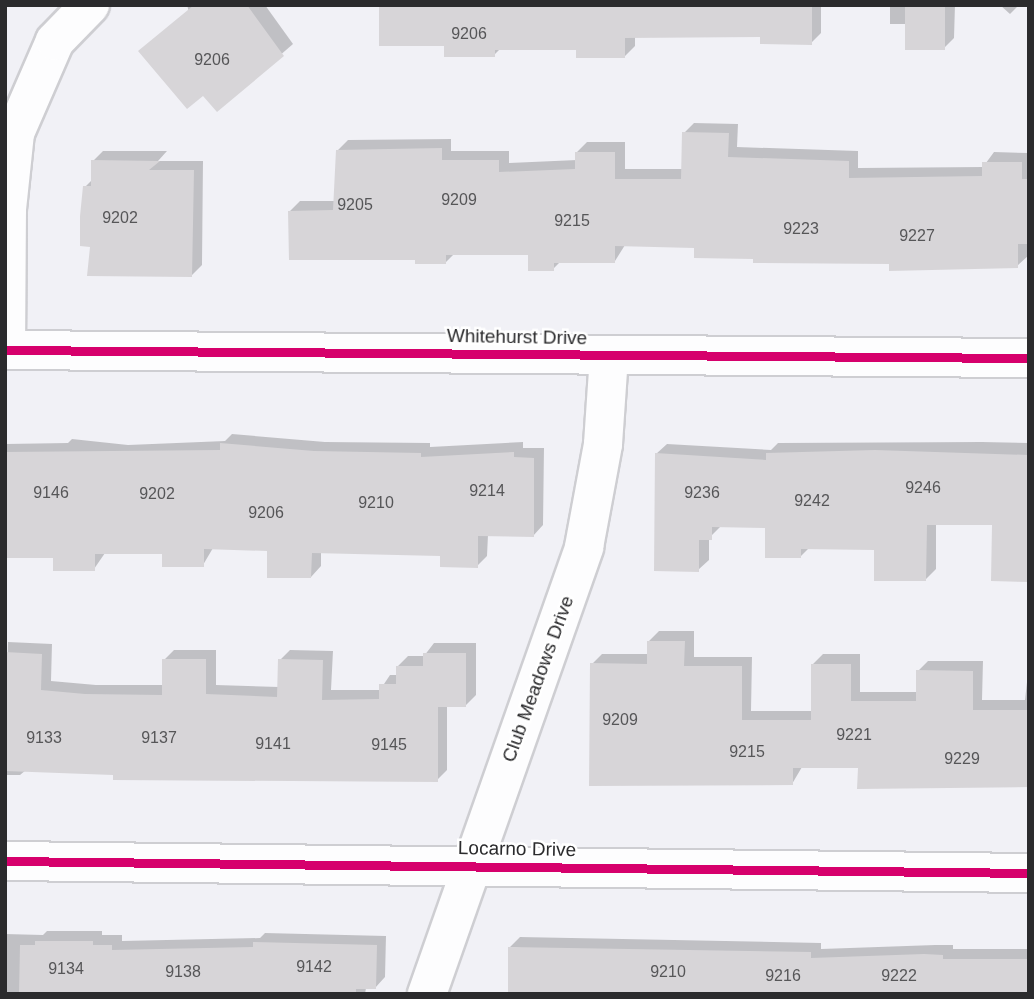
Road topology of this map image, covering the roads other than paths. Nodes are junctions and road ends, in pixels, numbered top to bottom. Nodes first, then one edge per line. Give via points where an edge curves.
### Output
1 (90, 5) edge
2 (6, 350) edge
3 (609, 355) junction
4 (1029, 358) edge
5 (5, 861) edge
6 (471, 866) junction
7 (1029, 873) edge
8 (427, 994) edge

1 - 2 street via 55,41 15,133 7,209
2 - 3 street, Whitehurst Drive
3 - 4 street, Whitehurst Drive
3 - 6 street, Club Meadows Drive via 603,444 584,547
5 - 6 street, Locarno Drive
6 - 7 street, Locarno Drive
6 - 8 street, Club Meadows Drive

